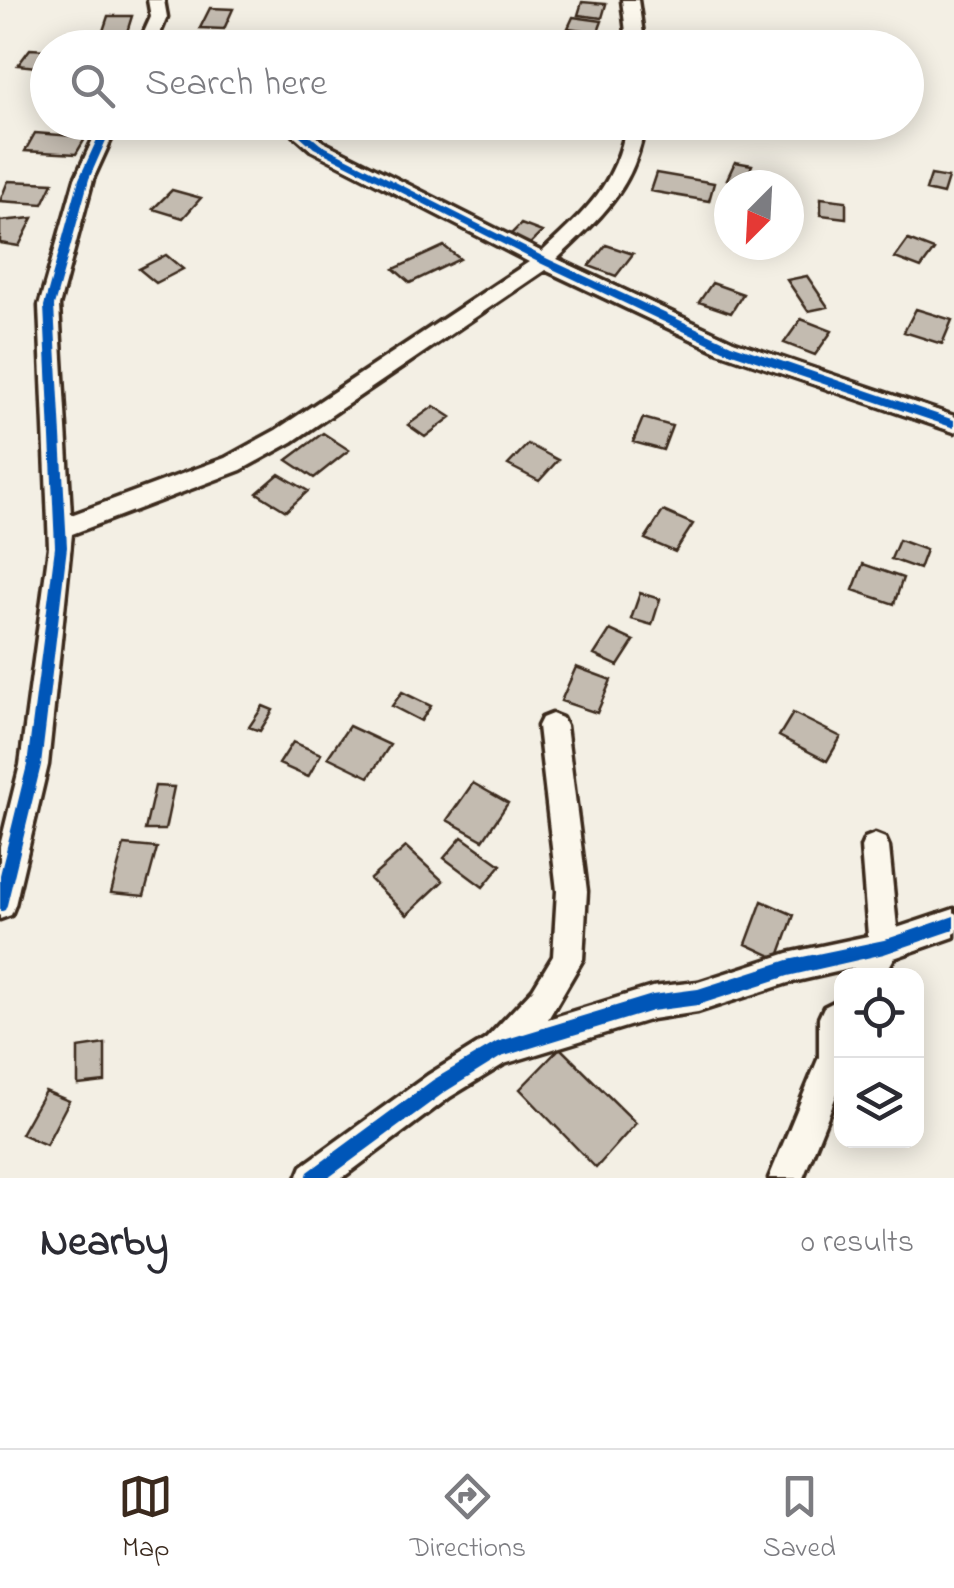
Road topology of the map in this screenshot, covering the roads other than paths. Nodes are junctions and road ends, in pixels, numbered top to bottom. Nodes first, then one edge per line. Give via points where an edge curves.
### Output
1 (156, 0) edge
2 (630, 0) edge
3 (153, 30) edge
4 (634, 30) edge
5 (102, 140) edge
6 (310, 140) edge
7 (633, 140) edge
8 (544, 261) junction
9 (954, 424) edge
10 (60, 529) junction
11 (552, 726) dead end
12 (875, 847) dead end
13 (0, 906) edge
14 (954, 923) edge
15 (884, 947) junction
16 (871, 968) edge
17 (497, 1050) junction
18 (834, 1057) edge
19 (314, 1178) edge
20 (786, 1178) edge

1 - 3 street
2 - 4 street
5 - 10 street via 84,179 49,306
6 - 8 street
7 - 8 street via 607,200
8 - 9 street via 727,347
8 - 10 street via 284,436 233,464
10 - 13 street via 34,766
11 - 17 street via 572,891 568,959 544,1000
12 - 15 street
14 - 15 street
15 - 16 street
15 - 17 street via 652,1003
17 - 19 street
18 - 20 street

